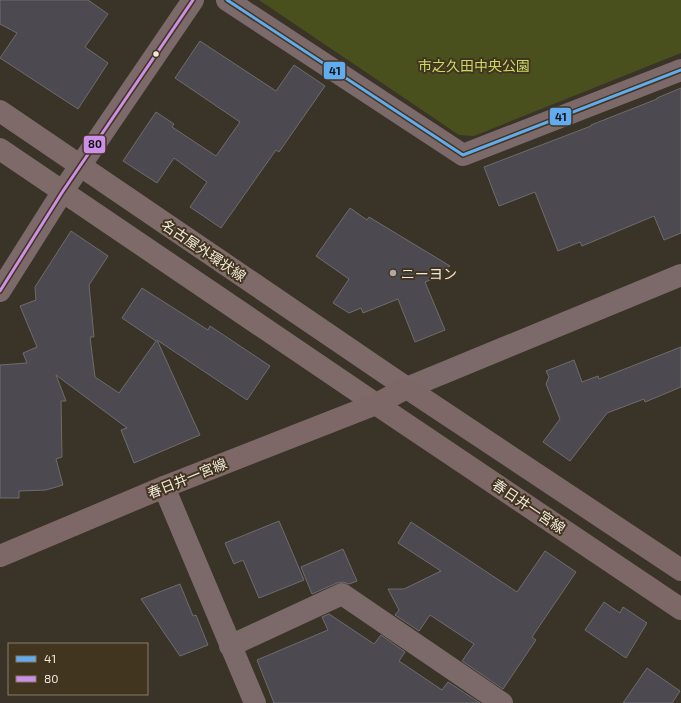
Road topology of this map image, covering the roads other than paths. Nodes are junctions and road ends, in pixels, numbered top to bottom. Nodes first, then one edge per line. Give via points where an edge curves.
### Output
1 (193, 0) edge
2 (227, 0) edge
3 (681, 70) edge
4 (0, 111) edge
5 (0, 149) edge
6 (81, 166) junction
7 (63, 191) junction
8 (681, 275) edge
9 (0, 291) edge
10 (408, 388) junction
11 (376, 404) junction
12 (164, 487) junction
13 (0, 556) edge
14 (681, 570) edge
15 (681, 609) edge
16 (230, 646) junction
17 (255, 703) edge
18 (502, 703) edge

1 - 6 street
2 - 3 street via 463,155
4 - 6 main road, 名古屋外環状線
5 - 7 main road
6 - 7 street
6 - 10 main road, 名古屋外環状線
7 - 9 street
7 - 11 main road
8 - 10 street
10 - 11 main road, 春日井一宮線
10 - 14 main road
11 - 12 main road, 春日井一宮線
11 - 15 main road, 春日井一宮線
12 - 13 main road, 春日井一宮線
12 - 16 street
16 - 17 street
16 - 18 street via 342,594

